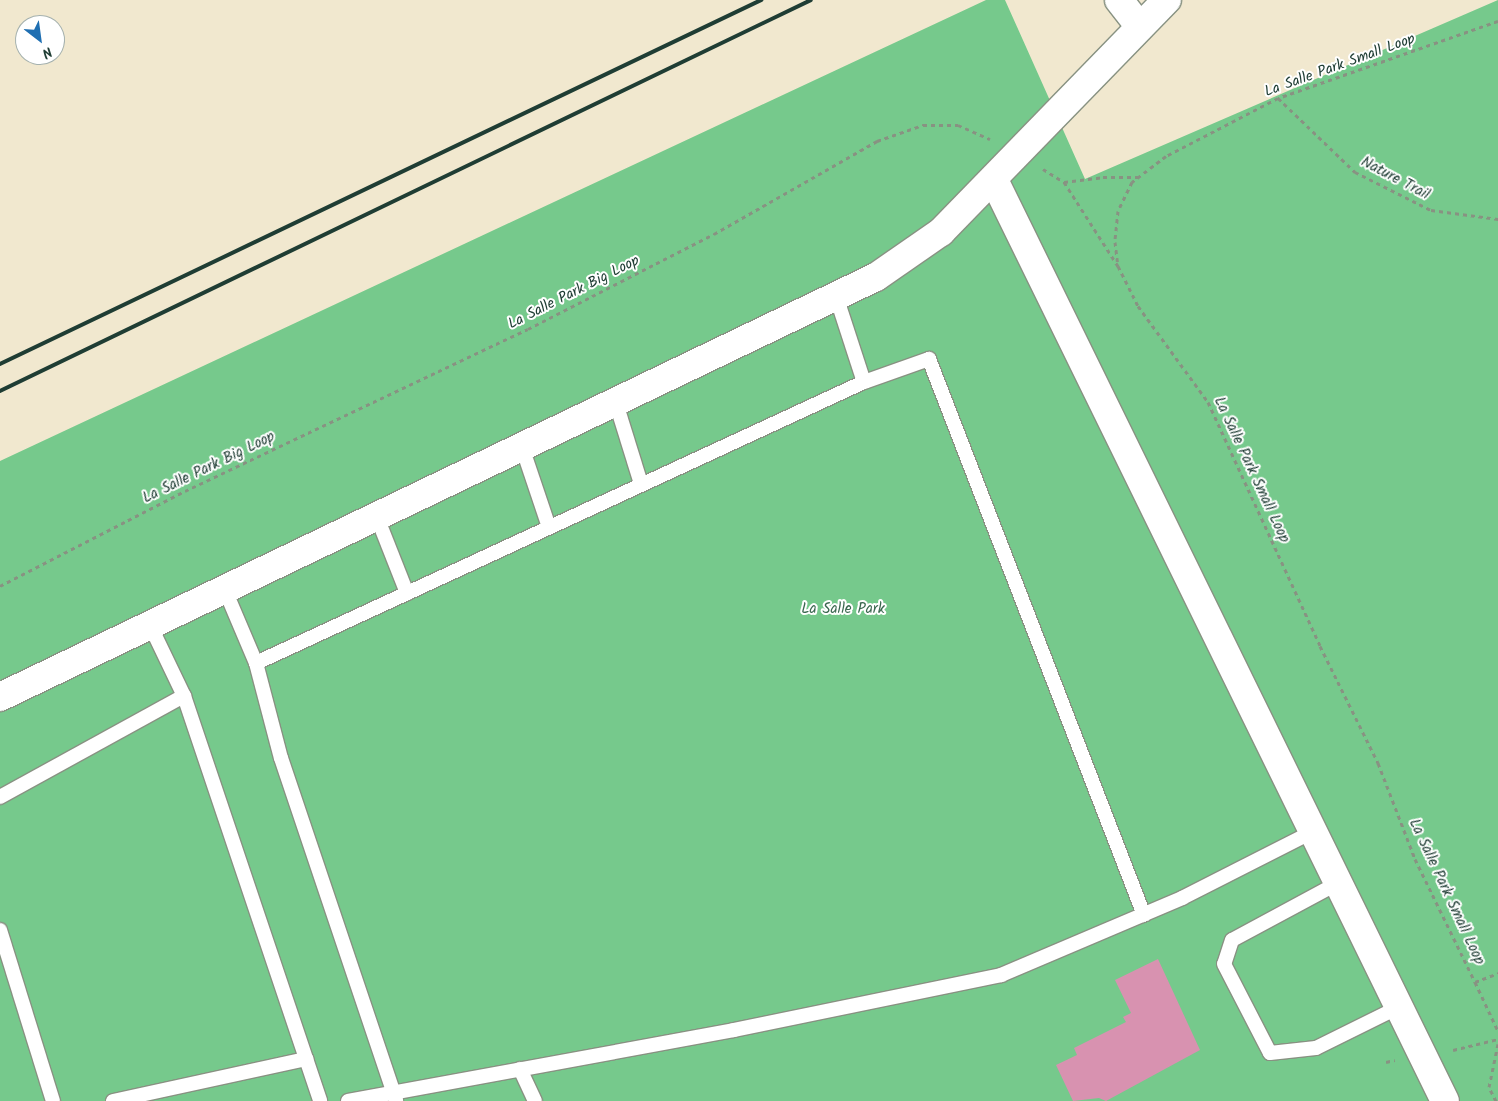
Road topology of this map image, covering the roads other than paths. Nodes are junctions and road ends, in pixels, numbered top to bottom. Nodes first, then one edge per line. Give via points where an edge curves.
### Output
1 (1119, 0) edge
2 (1167, 0) edge
3 (1139, 26) junction
4 (994, 180) junction
5 (836, 296) junction
6 (864, 382) junction
7 (616, 402) junction
8 (522, 447) junction
9 (641, 484) junction
10 (377, 517) junction
11 (549, 527) junction
12 (224, 590) junction
13 (407, 593) junction
14 (150, 626) junction
15 (256, 663) junction
16 (184, 696) junction
17 (0, 697) edge
18 (0, 797) edge
19 (1314, 831) junction
20 (1338, 883) junction
21 (1144, 915) junction
22 (0, 930) edge
23 (1399, 1007) junction
24 (306, 1059) junction
25 (520, 1069) junction
26 (394, 1097) edge
27 (53, 1101) edge
28 (113, 1101) edge
29 (320, 1101) edge
30 (348, 1101) edge
31 (535, 1101) edge
32 (1445, 1101) edge

1 - 3 street
2 - 3 street
3 - 4 street
4 - 5 street via 941,232 876,276
4 - 19 street
5 - 6 lane
5 - 7 street
6 - 9 lane
6 - 21 lane via 929,358
7 - 8 street
7 - 9 lane
8 - 10 street
8 - 11 lane
9 - 11 lane
10 - 12 street
10 - 13 lane
11 - 13 lane
12 - 14 street
12 - 15 lane
13 - 15 lane
14 - 16 lane
14 - 17 street
15 - 26 lane via 281,758
16 - 18 lane
16 - 24 lane
19 - 20 street
19 - 21 lane
20 - 23 street
20 - 23 lane via 1232,940 1224,964 1270,1053 1316,1048
21 - 25 lane via 1001,976
22 - 27 lane
23 - 32 street
24 - 28 lane
24 - 29 lane
25 - 26 lane
25 - 31 lane
26 - 30 lane

